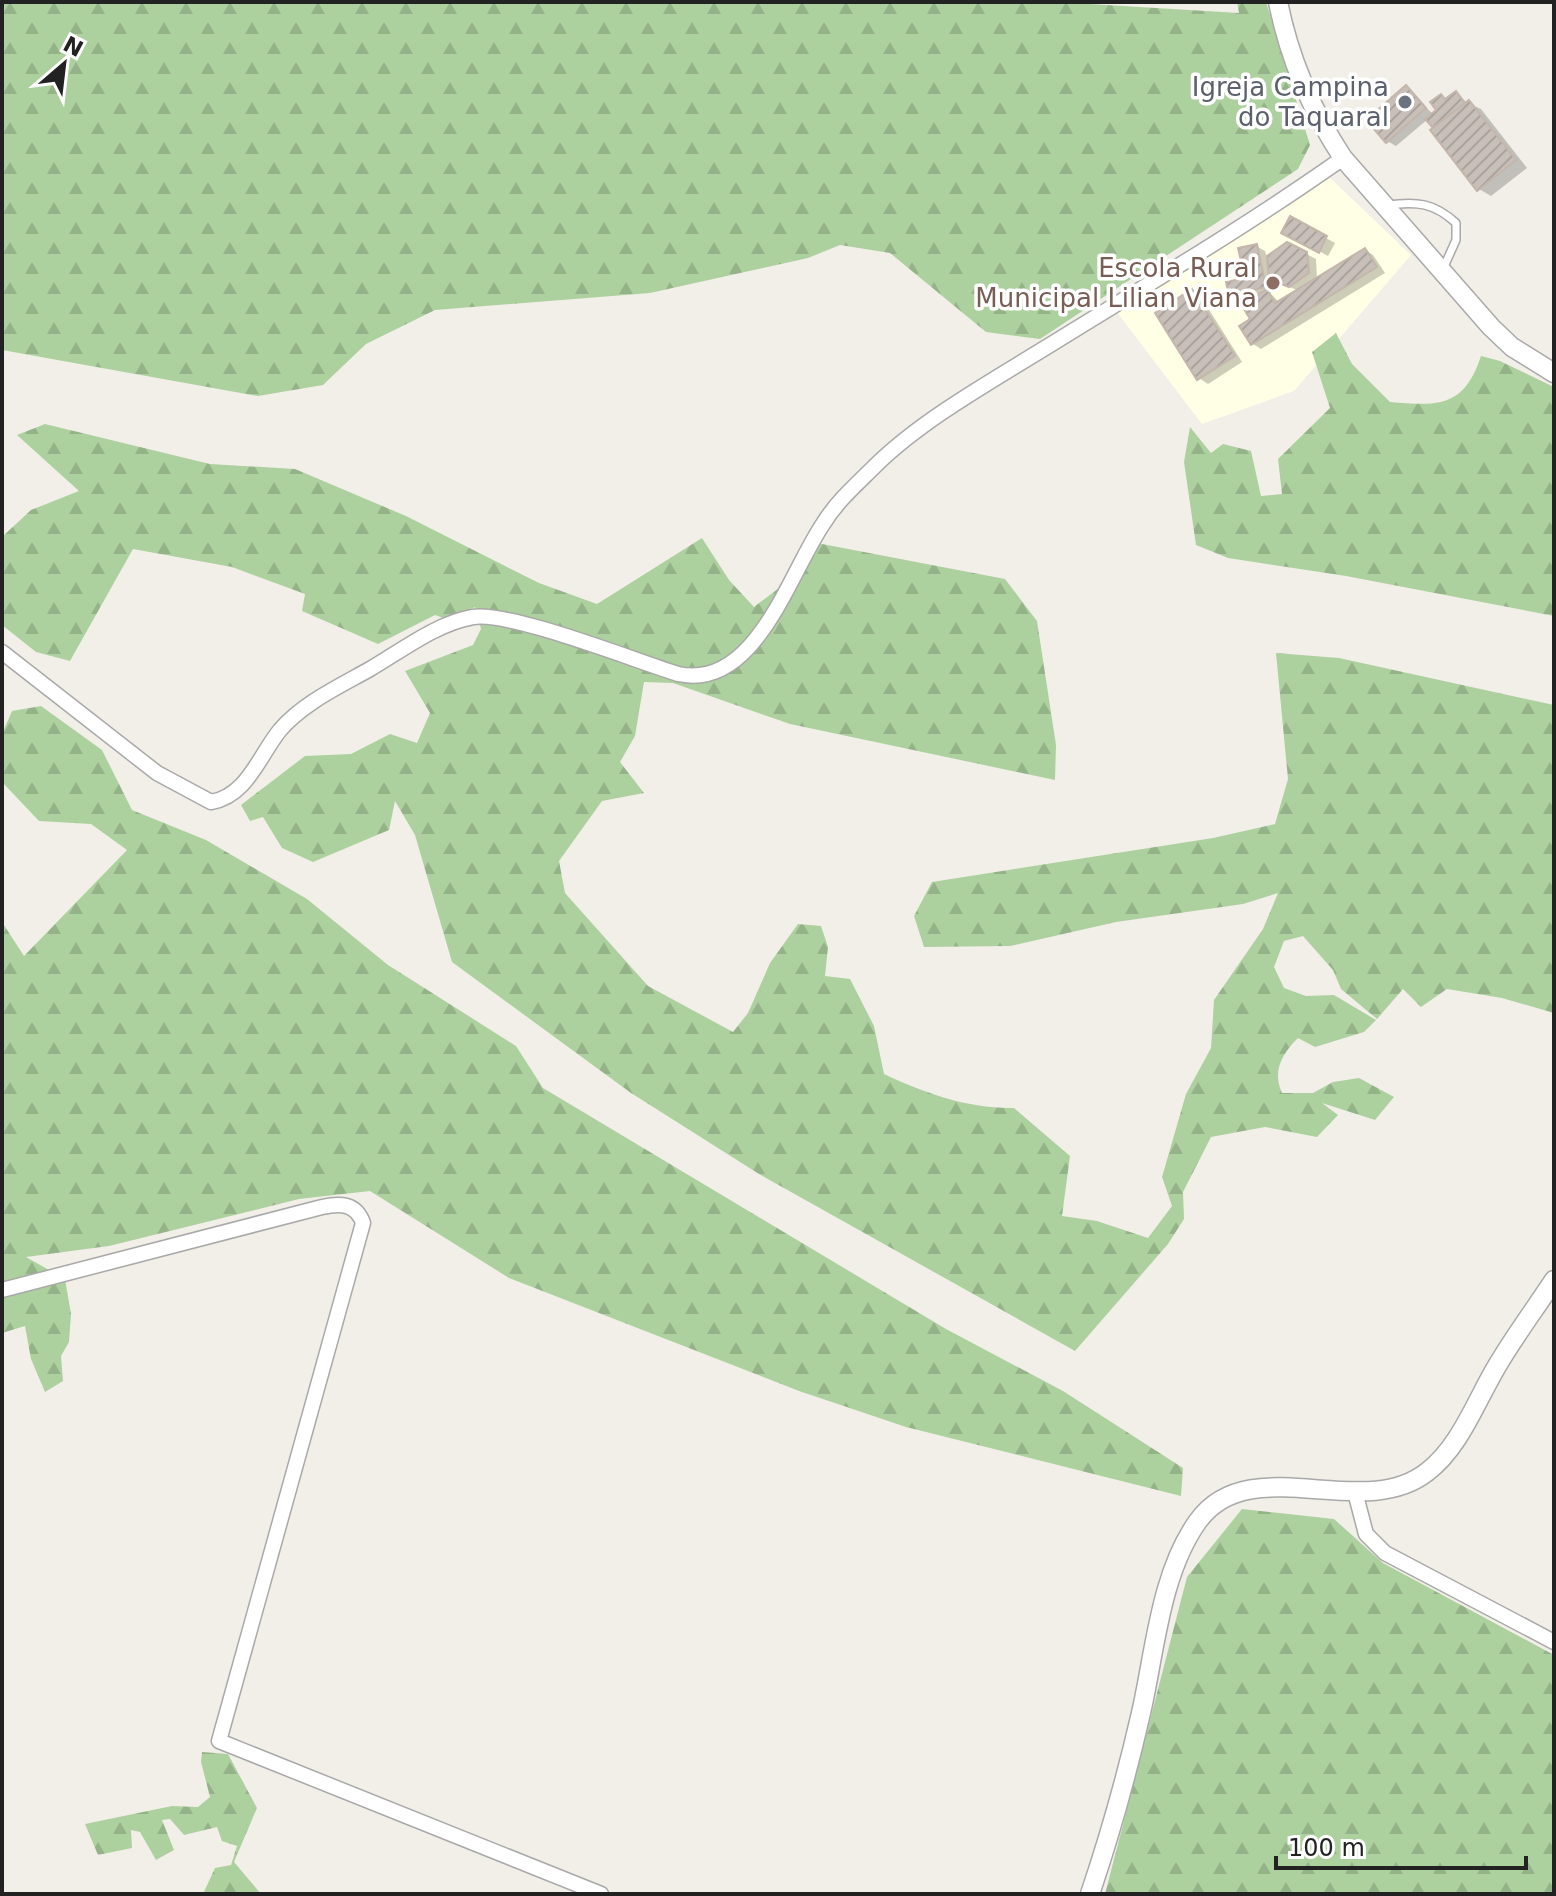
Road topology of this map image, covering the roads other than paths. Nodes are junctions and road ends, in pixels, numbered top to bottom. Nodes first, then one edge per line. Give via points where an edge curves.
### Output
1 (1278, 2) edge
2 (1343, 158) junction
3 (1382, 206) junction
4 (1442, 272) junction
5 (1554, 373) edge
6 (2, 652) edge
7 (1554, 1280) edge
8 (2, 1290) edge
9 (1355, 1492) junction
10 (1554, 1642) edge
11 (601, 1894) edge
12 (1090, 1894) edge

1 - 2 street via 1303,83
2 - 3 street
2 - 6 street via 998,377 881,460 823,523 756,639 737,658 704,676 678,674 513,622 474,617 429,635 308,707 280,731 232,796 211,802 157,773
3 - 4 street
3 - 4 lane via 1417,201 1443,211 1456,223 1456,240
4 - 5 street via 1512,347
7 - 9 street via 1460,1432 1434,1464 1406,1483
8 - 11 street via 322,1207 349,1205 360,1213 363,1223 219,1741
9 - 10 street via 1366,1534 1385,1553
9 - 12 street via 1263,1489 1213,1504 1197,1522 1169,1588 1130,1758

